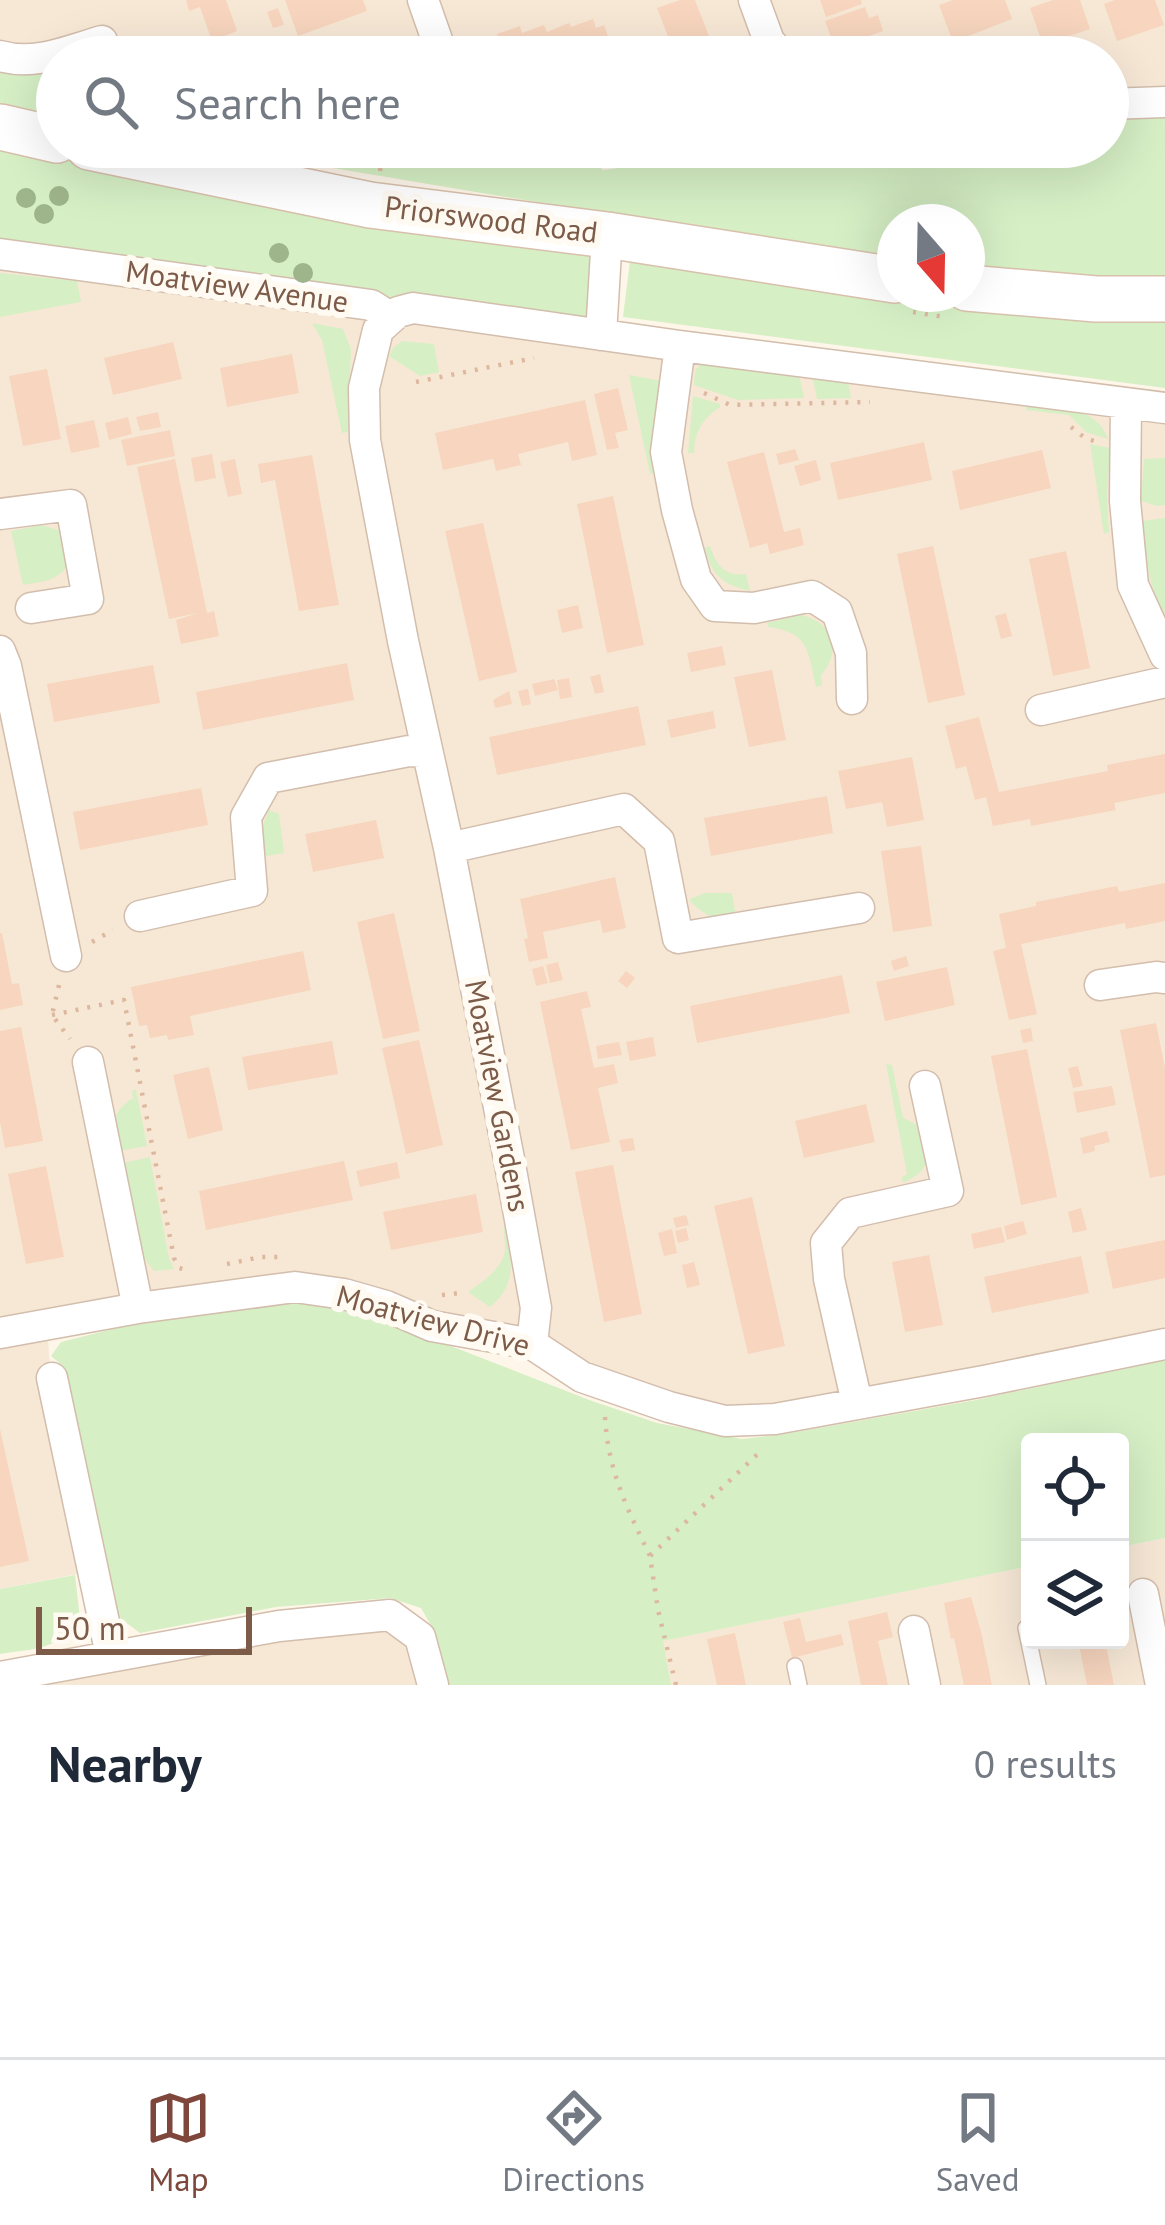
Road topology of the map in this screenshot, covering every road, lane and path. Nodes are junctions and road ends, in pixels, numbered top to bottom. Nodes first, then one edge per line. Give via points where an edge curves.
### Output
1 (423, 0) edge
2 (754, 0) edge
3 (435, 36) edge
4 (767, 36) edge
5 (0, 56) edge
6 (36, 59) edge
7 (1165, 102) edge
8 (1129, 103) edge
9 (0, 127) edge
10 (36, 135) edge
11 (189, 168) edge
12 (607, 235) junction
13 (0, 254) edge
14 (877, 277) edge
15 (985, 290) edge
16 (1165, 299) edge
17 (387, 320) junction
18 (601, 335) junction
19 (680, 346) junction
20 (541, 356) dead end
21 (676, 380) junction
22 (416, 382) dead end
23 (886, 402) dead end
24 (1126, 403) junction
25 (1165, 408) edge
26 (1072, 427) dead end
27 (1125, 449) junction
28 (0, 514) edge
29 (31, 608) dead end
30 (0, 651) edge
31 (1165, 655) edge
32 (1165, 682) edge
33 (852, 699) dead end
34 (1041, 710) dead end
35 (426, 752) junction
36 (449, 848) junction
37 (859, 908) dead end
38 (140, 916) joint
39 (66, 956) junction
40 (1165, 978) edge
41 (1100, 985) dead end
42 (52, 1015) junction
43 (88, 1062) joint
44 (926, 1086) dead end
45 (282, 1257) dead end
46 (215, 1266) dead end
47 (191, 1271) dead end
48 (460, 1293) dead end
49 (438, 1294) dead end
50 (138, 1308) junction
51 (0, 1333) edge
52 (532, 1344) junction
53 (1165, 1344) edge
54 (52, 1378) dead end
55 (611, 1388) junction
56 (857, 1402) junction
57 (776, 1419) junction
58 (650, 1556) junction
59 (1143, 1594) dead end
60 (914, 1631) dead end
61 (1030, 1649) edge
62 (111, 1655) junction
63 (795, 1666) dead end
64 (0, 1676) edge
65 (433, 1685) edge
66 (676, 1685) edge
67 (799, 1685) edge
68 (925, 1685) edge
69 (1038, 1685) edge
70 (1161, 1685) edge

1 - 3 street
2 - 4 street
5 - 6 street
7 - 8 street
9 - 10 street
11 - 12 street, Priorswood Road via 370,206
12 - 14 street, Priorswood Road
12 - 18 street
13 - 17 street, Moatview Avenue via 371,305
15 - 16 street
17 - 18 street, Moatview Avenue via 413,308
17 - 35 street, Moatview Gardens via 364,388 365,440
18 - 19 street, Moatview Avenue
19 - 21 street
19 - 24 street, Moatview Avenue
20 - 22 path
21 - 23 path via 730,405
21 - 33 street via 666,452 696,579 715,606 812,596 837,612 851,653
24 - 25 street, Moatview Avenue
24 - 27 street
26 - 27 path
27 - 31 street via 1133,585
28 - 29 street via 71,505 88,599
30 - 39 street
32 - 34 street
35 - 36 street, Moatview Gardens
35 - 38 street via 268,778 246,818 252,891
36 - 37 street via 624,809 658,841 678,938
36 - 52 street, Moatview Gardens via 536,1308
38 - 39 path
39 - 42 path
40 - 41 street
42 - 43 path
42 - 47 path via 124,1000 174,1258
43 - 50 street
44 - 56 street via 948,1191 850,1214 826,1243
45 - 46 path
48 - 49 path
50 - 51 street, Moatview Drive
50 - 52 street, Moatview Drive via 295,1287
52 - 55 street, Moatview Drive
53 - 56 street, Moatview Drive
54 - 62 street
55 - 57 street, Moatview Drive via 725,1421
55 - 58 path via 611,1461
56 - 57 street, Moatview Drive
57 - 58 path via 775,1439
58 - 66 path
59 - 70 street
60 - 68 street
61 - 69 lane
62 - 64 street
62 - 65 street via 390,1615 420,1637
63 - 67 lane

